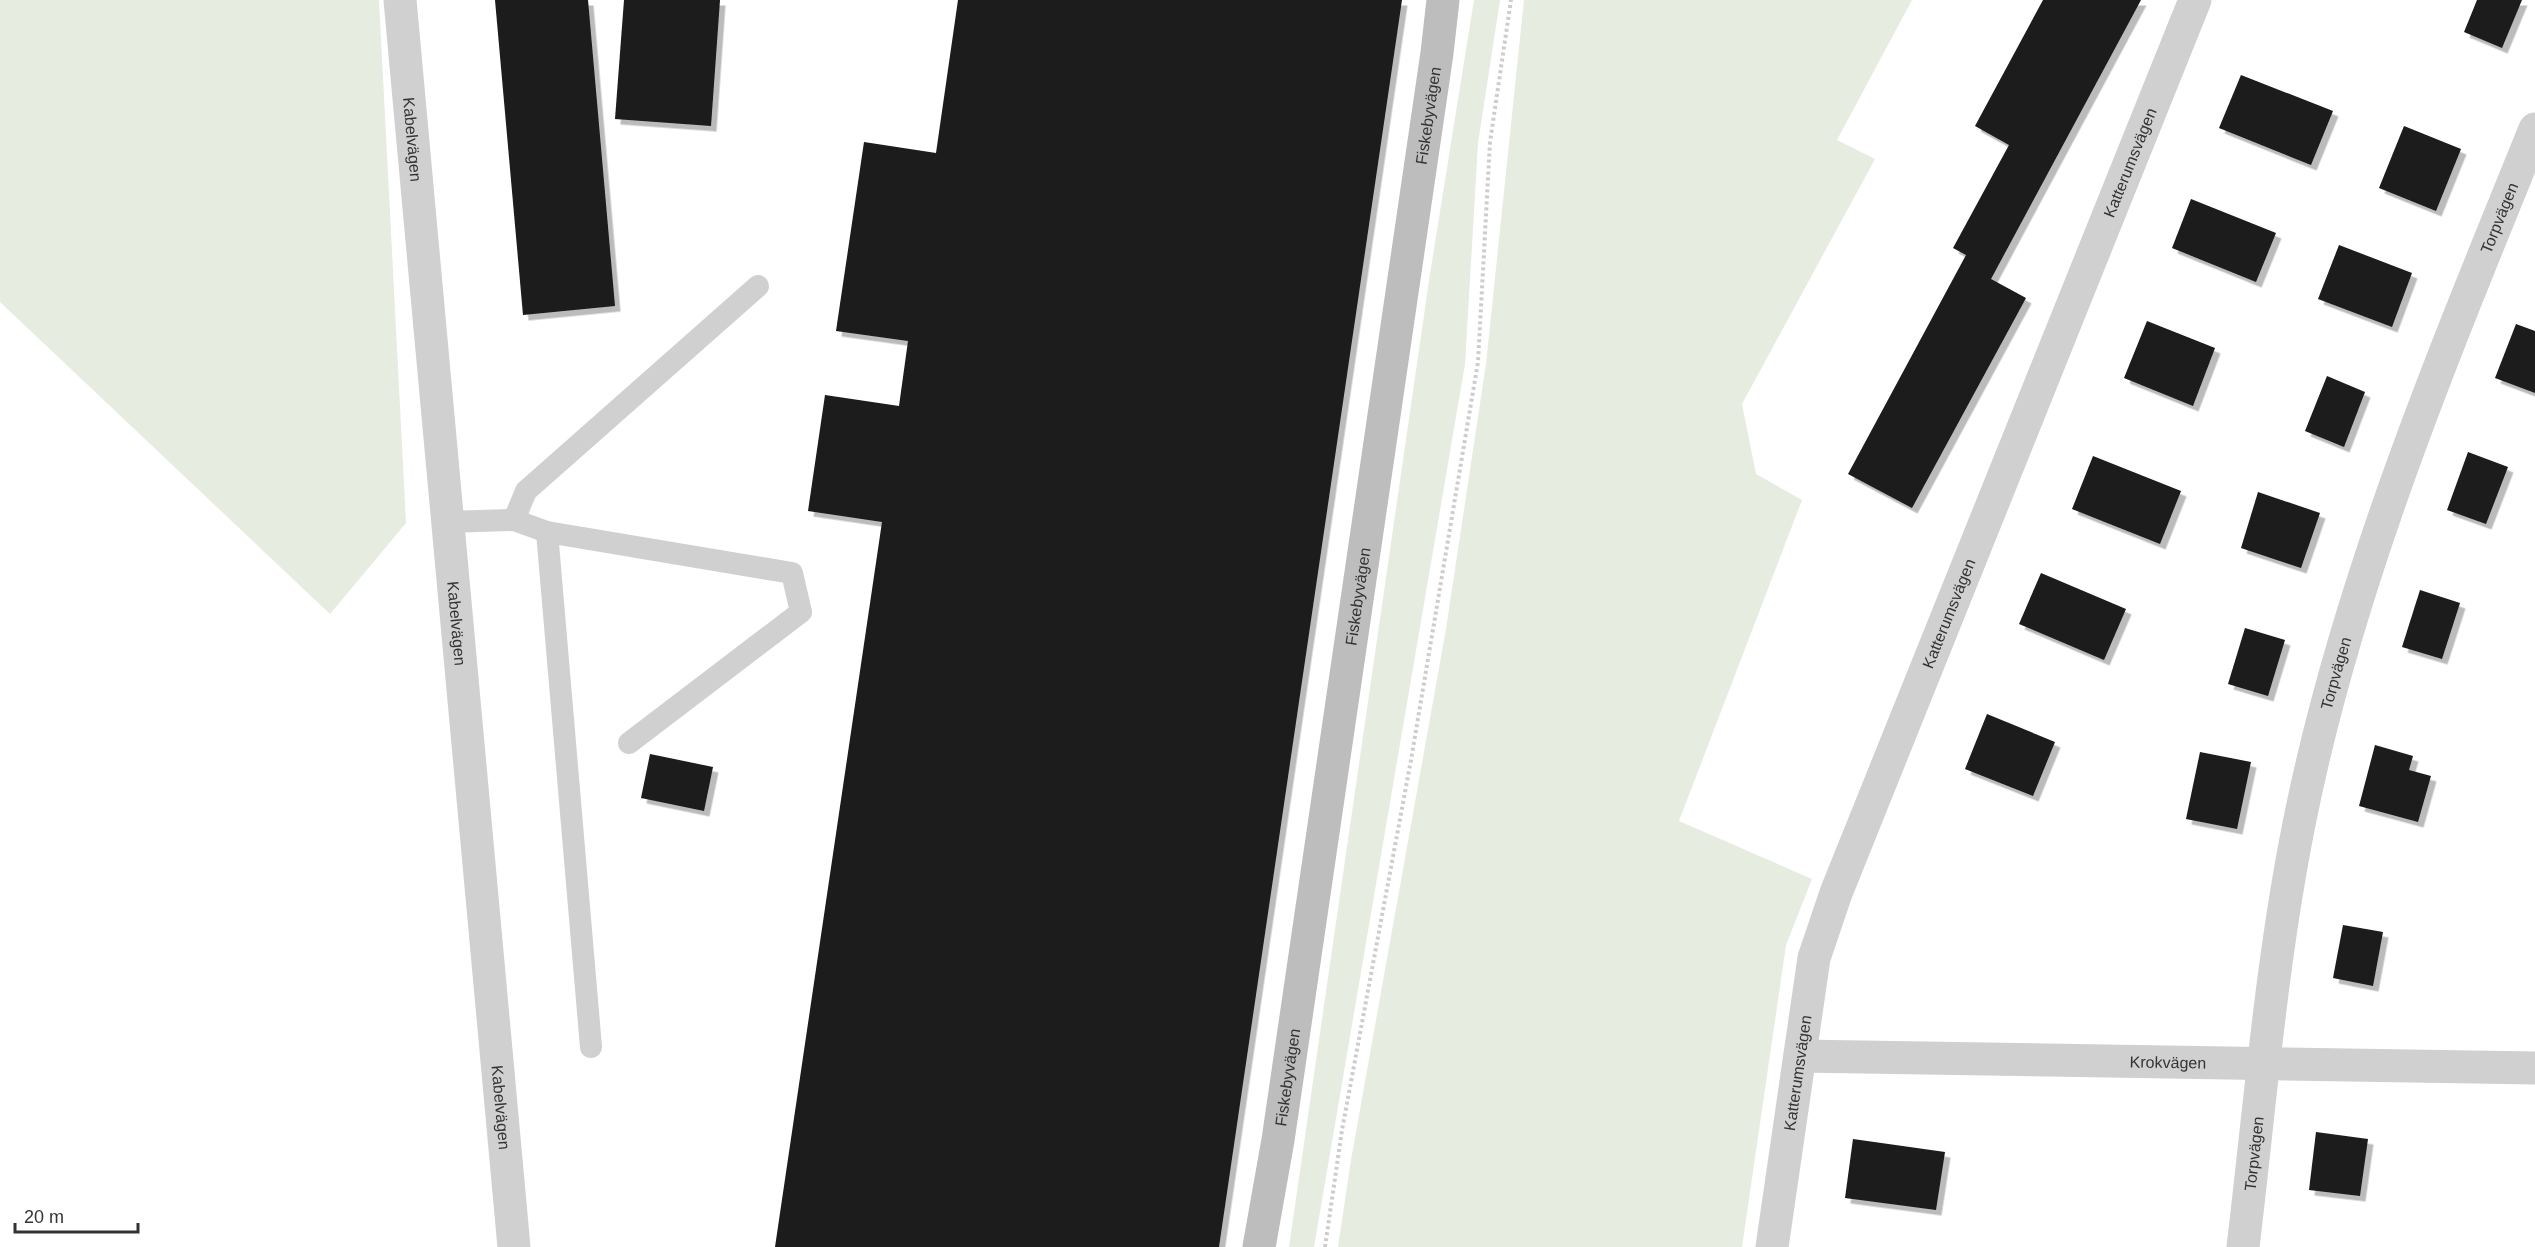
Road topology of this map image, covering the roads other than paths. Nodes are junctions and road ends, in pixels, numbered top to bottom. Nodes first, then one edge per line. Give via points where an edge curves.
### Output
1 (400, 0) edge
2 (1443, 0) edge
3 (1451, 0) edge
4 (2194, 0) edge
5 (1437, 53) junction
6 (2535, 129) edge
7 (758, 286) dead end
8 (514, 520) junction
9 (447, 522) junction
10 (547, 532) junction
11 (629, 743) dead end
12 (591, 1047) dead end
13 (1800, 1056) junction
14 (2265, 1063) junction
15 (2535, 1068) edge
16 (1278, 1140) junction
17 (514, 1247) edge
18 (1259, 1247) edge
19 (1269, 1247) edge
20 (1772, 1247) edge
21 (2243, 1247) edge

1 - 9 street, Kabelvägen
2 - 5 street, Fiskebyvägen
3 - 5 street, Fiskebyvägen
4 - 13 street, Katterumsvägen via 1836,893 1814,958
5 - 16 street, Fiskebyvägen
6 - 14 street, Torpvägen via 2425,399 2353,609 2299,823 2280,934
7 - 8 lane via 526,491
8 - 9 lane
8 - 10 lane
9 - 17 street, Kabelvägen
10 - 11 lane via 792,573 801,612
10 - 12 lane
13 - 14 street, Krokvägen
13 - 20 street, Katterumsvägen
14 - 15 street, Krokvägen
14 - 21 street, Torpvägen
16 - 18 street, Fiskebyvägen
16 - 19 street, Fiskebyvägen

